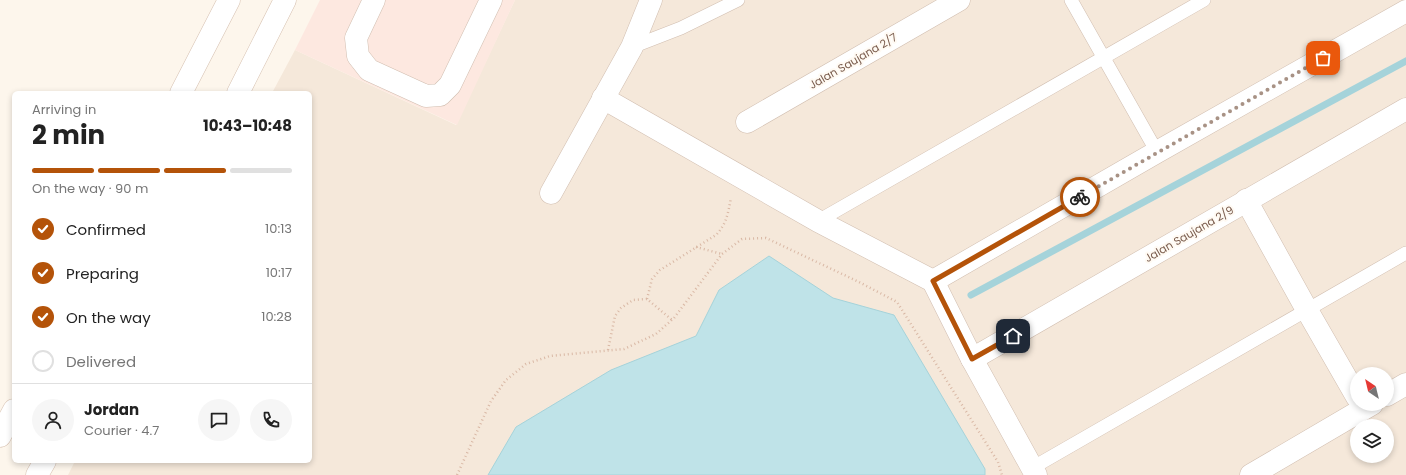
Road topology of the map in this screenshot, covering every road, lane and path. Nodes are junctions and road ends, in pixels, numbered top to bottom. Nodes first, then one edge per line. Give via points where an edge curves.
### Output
1 (229, 0) edge
2 (285, 0) edge
3 (374, 0) edge
4 (491, 0) edge
5 (651, 0) edge
6 (738, 0) edge
7 (958, 0) edge
8 (1071, 0) edge
9 (1204, 0) edge
10 (1406, 11) edge
11 (632, 47) junction
12 (1103, 58) junction
13 (182, 91) edge
14 (239, 91) edge
15 (603, 98) junction
16 (1406, 109) edge
17 (747, 122) dead end
18 (1157, 152) junction
19 (735, 174) junction
20 (551, 193) dead end
21 (1246, 200) junction
22 (818, 221) junction
23 (696, 247) junction
24 (1406, 253) edge
25 (722, 254) junction
26 (933, 281) junction
27 (647, 298) junction
28 (1307, 310) junction
29 (672, 320) junction
30 (608, 350) junction
31 (972, 359) junction
32 (1350, 381) edge
33 (1406, 384) edge
34 (1394, 391) edge
35 (1351, 411) edge
36 (12, 414) edge
37 (0, 436) edge
38 (44, 463) edge
39 (1034, 471) edge
40 (37, 475) edge
41 (458, 475) edge
42 (1002, 475) edge
43 (1251, 475) edge

1 - 13 street
2 - 14 street
3 - 4 street via 356,38 358,56 369,70 426,96 440,95 450,85
5 - 11 street
6 - 11 lane via 681,28
7 - 17 street, Jalan Saujana 2/7
8 - 12 lane
9 - 12 lane
10 - 18 street
11 - 15 street
12 - 18 lane
12 - 22 lane
15 - 19 street
15 - 20 street
16 - 21 street, Jalan Saujana 2/9
18 - 26 street
19 - 22 street
19 - 23 path via 723,228
21 - 28 street
21 - 31 street, Jalan Saujana 2/9
22 - 26 street
23 - 25 path
23 - 27 path via 660,270 652,279
24 - 28 lane
25 - 29 path
25 - 42 path via 742,239 766,238 897,302 998,462
26 - 31 street
27 - 29 path
27 - 30 path via 633,300 614,316
28 - 32 street
28 - 39 lane
29 - 30 path via 656,334 624,349
30 - 41 path via 550,356 526,364 506,380 491,401
31 - 39 street
33 - 34 street
35 - 43 street
36 - 37 street
38 - 40 street

